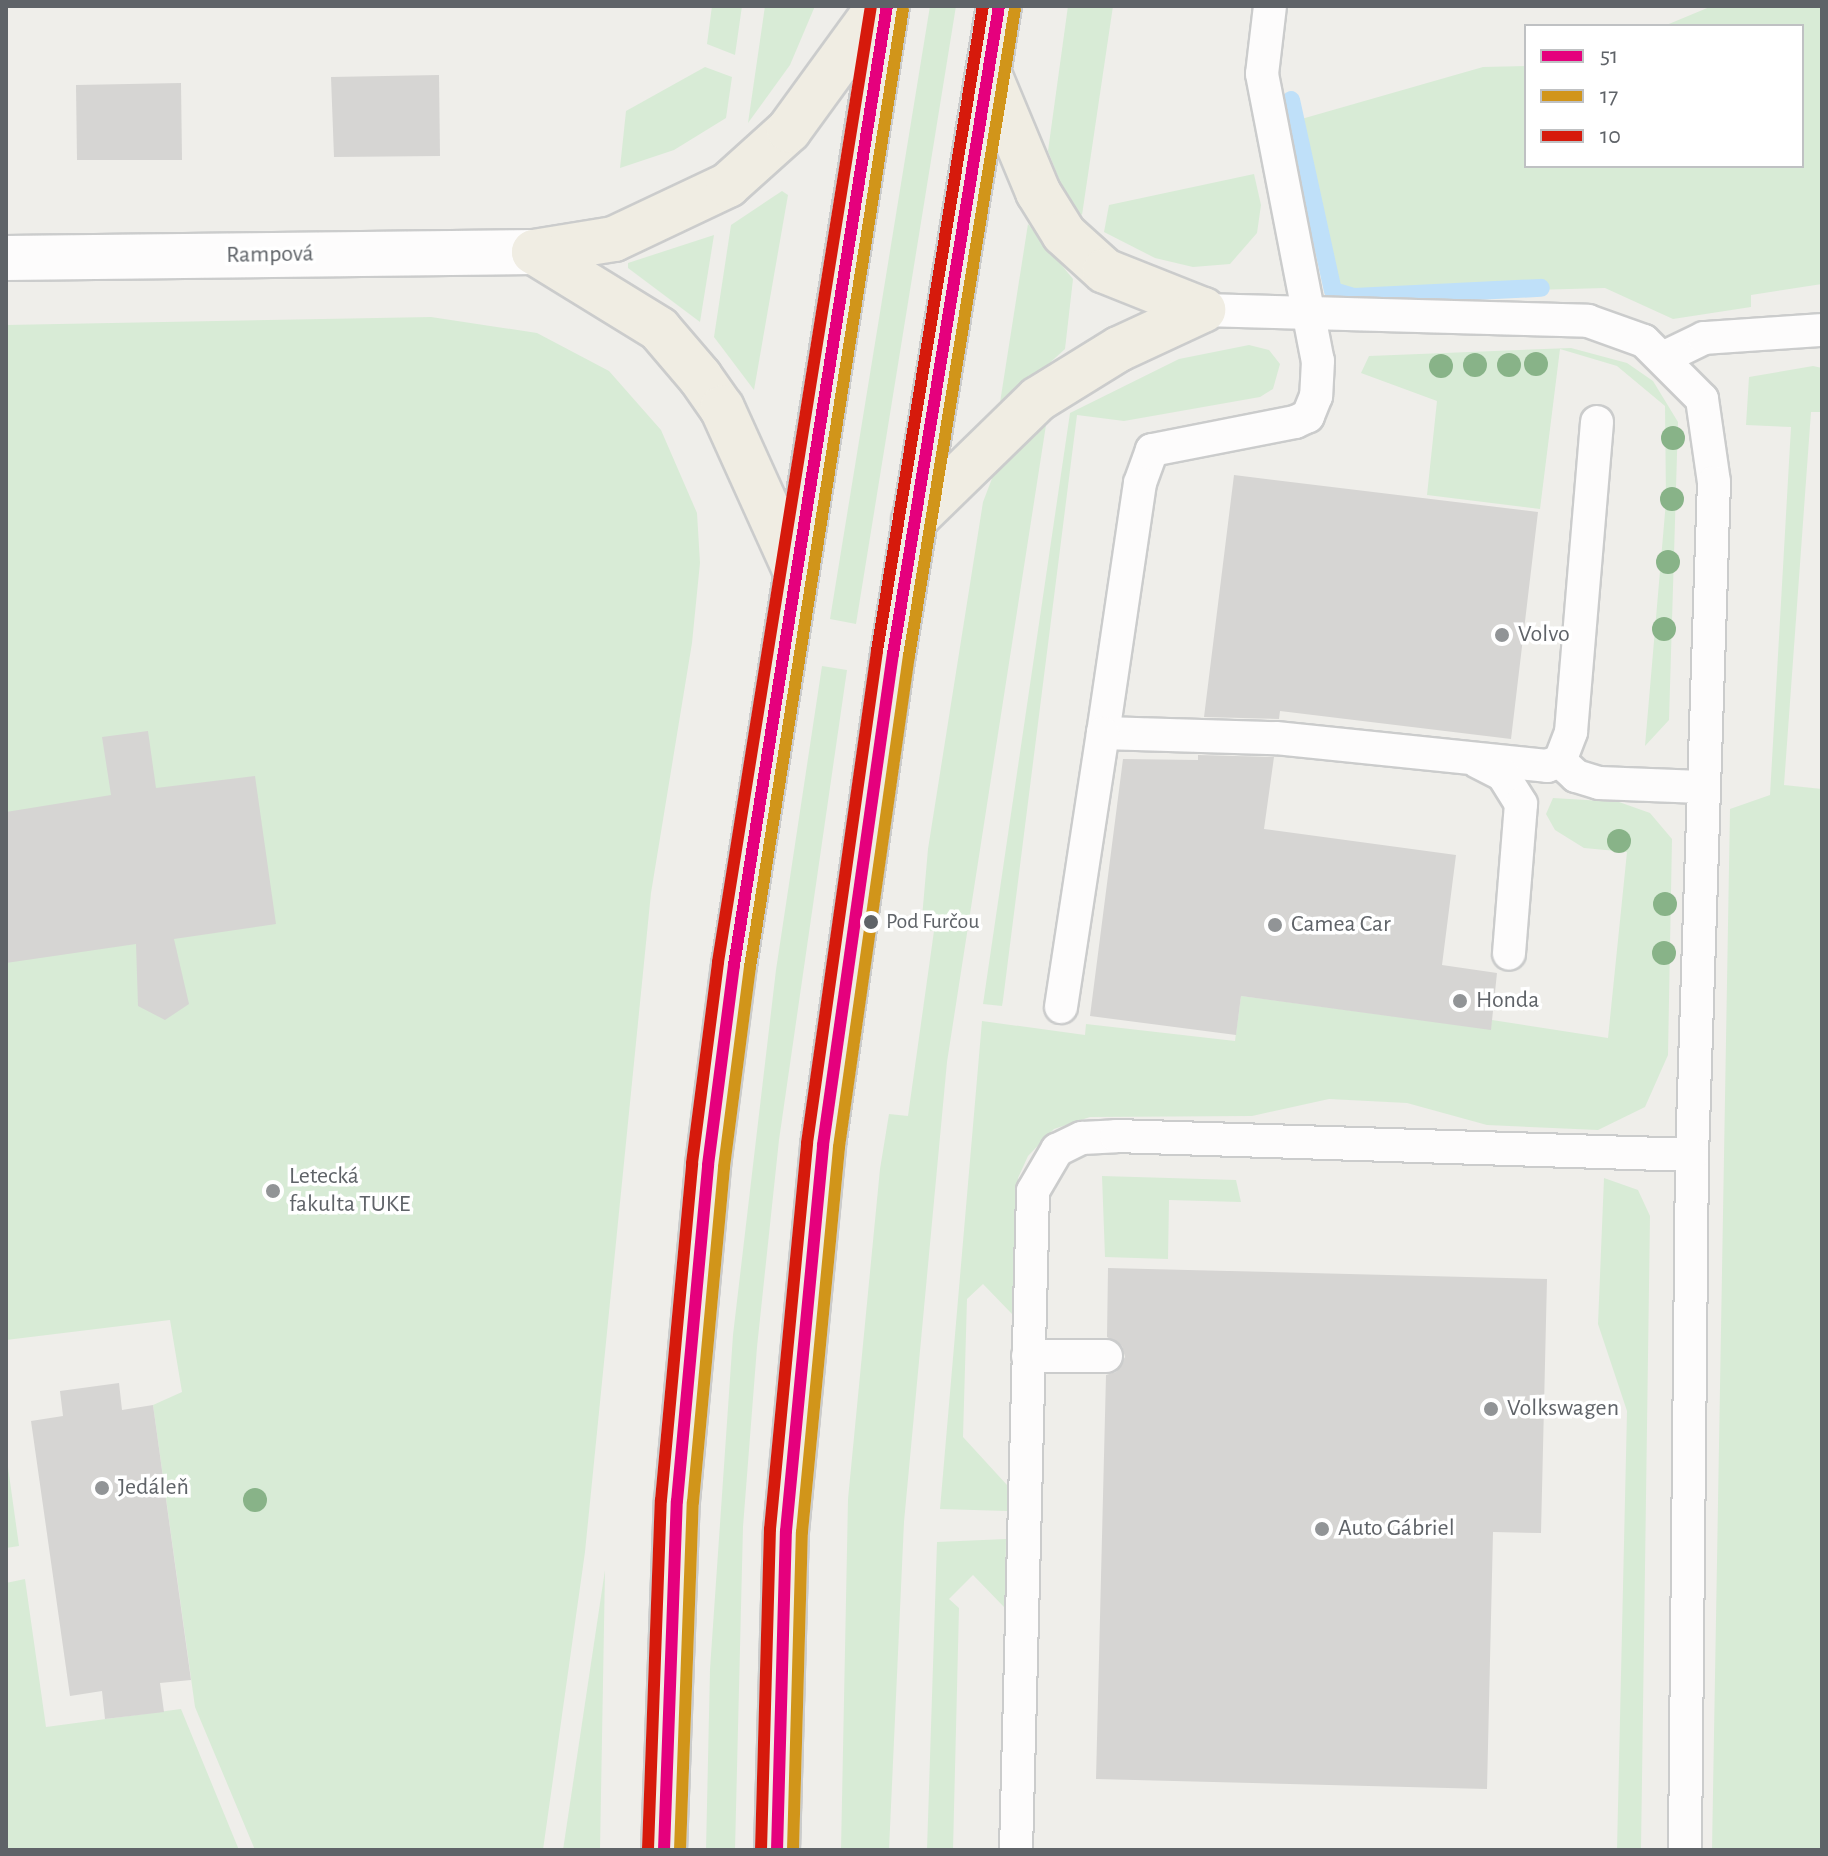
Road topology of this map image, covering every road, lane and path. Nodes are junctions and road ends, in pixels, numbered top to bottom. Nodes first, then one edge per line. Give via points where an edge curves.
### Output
1 (879, 6) edge
2 (887, 6) edge
3 (999, 6) edge
4 (1270, 6) edge
5 (989, 74) junction
6 (534, 252) junction
7 (6, 258) edge
8 (1306, 308) junction
9 (1203, 310) junction
10 (1822, 330) edge
11 (1667, 356) junction
12 (1597, 422) dead end
13 (914, 520) junction
14 (795, 570) junction
15 (1103, 733) junction
16 (1560, 761) junction
17 (1478, 762) junction
18 (1701, 787) junction
19 (1509, 954) dead end
20 (1061, 1007) dead end
21 (1692, 1155) junction
22 (1028, 1356) junction
23 (1106, 1356) dead end
24 (664, 1850) edge
25 (777, 1850) edge
26 (1016, 1850) edge
27 (1685, 1850) edge

1 - 6 highway via 789,130 728,185 614,239
2 - 14 highway
3 - 5 highway
4 - 8 lane via 1262,74
5 - 9 highway via 1038,192 1064,234 1105,271
5 - 13 highway
6 - 7 street, Rampová
6 - 14 highway via 659,329 700,377 722,408
8 - 9 lane
8 - 11 lane via 1588,321 1621,330
8 - 15 lane via 1318,361 1308,416 1168,442 1145,462
9 - 13 highway via 1119,349 1038,399
10 - 11 lane via 1704,338
11 - 18 lane via 1702,399 1714,453
12 - 16 lane via 1571,732
13 - 25 highway via 852,928 802,1335 786,1531
14 - 24 highway via 734,965 691,1331 668,1668
15 - 17 lane via 1276,738
15 - 20 lane
16 - 17 lane via 1547,766
16 - 18 lane via 1576,776 1599,783
17 - 19 lane via 1503,775 1521,804
18 - 21 lane
21 - 22 lane via 1082,1138 1057,1150 1033,1191
21 - 27 lane
22 - 23 lane
22 - 26 lane

